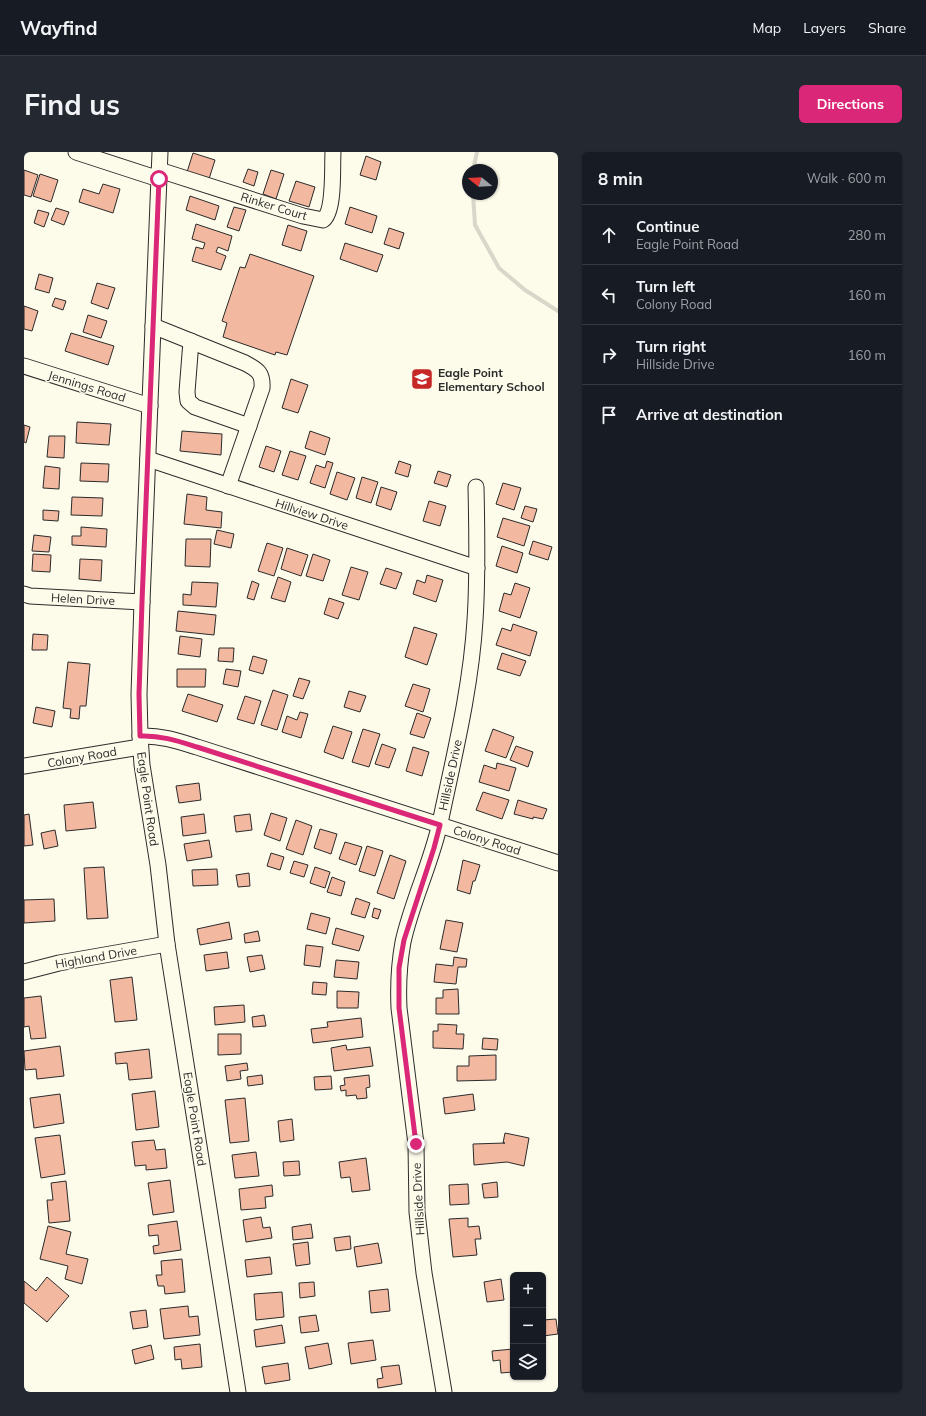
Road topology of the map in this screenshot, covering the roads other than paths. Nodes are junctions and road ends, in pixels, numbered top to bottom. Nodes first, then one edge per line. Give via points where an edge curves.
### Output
1 (76, 152) edge
2 (160, 152) edge
3 (332, 152) edge
4 (159, 175) junction
5 (153, 326) junction
6 (191, 341) junction
7 (24, 366) edge
8 (150, 406) junction
9 (249, 426) junction
10 (148, 459) junction
11 (228, 486) junction
12 (476, 487) dead end
13 (477, 568) junction
14 (24, 594) edge
15 (142, 602) junction
16 (140, 742) junction
17 (24, 766) edge
18 (440, 825) junction
19 (558, 863) edge
20 (168, 944) junction
21 (24, 972) edge
22 (238, 1392) edge
23 (444, 1392) edge

1 - 4 street
2 - 4 street, Eagle Point Road
3 - 4 street, Rinker Court via 330,207 323,220
4 - 5 street, Eagle Point Road
5 - 6 street
5 - 8 street, Eagle Point Road
6 - 9 street via 188,401 195,407
6 - 9 street via 256,369 262,379 262,388
7 - 8 street, Jennings Road
8 - 10 street, Eagle Point Road
9 - 11 street
10 - 11 street, Hillview Drive
10 - 15 street, Eagle Point Road
11 - 13 street, Hillview Drive
12 - 13 street, Hillside Drive
13 - 18 street, Hillside Drive via 471,661
14 - 15 street, Helen Drive
15 - 16 street, Eagle Point Road
16 - 17 street, Colony Road
16 - 18 street, Colony Road via 148,736 168,738
16 - 20 street, Eagle Point Road
18 - 19 street, Colony Road
18 - 23 street, Hillside Drive via 404,940 398,988 416,1144 417,1212 424,1273
20 - 21 street, Highland Drive via 58,963
20 - 22 street, Eagle Point Road

